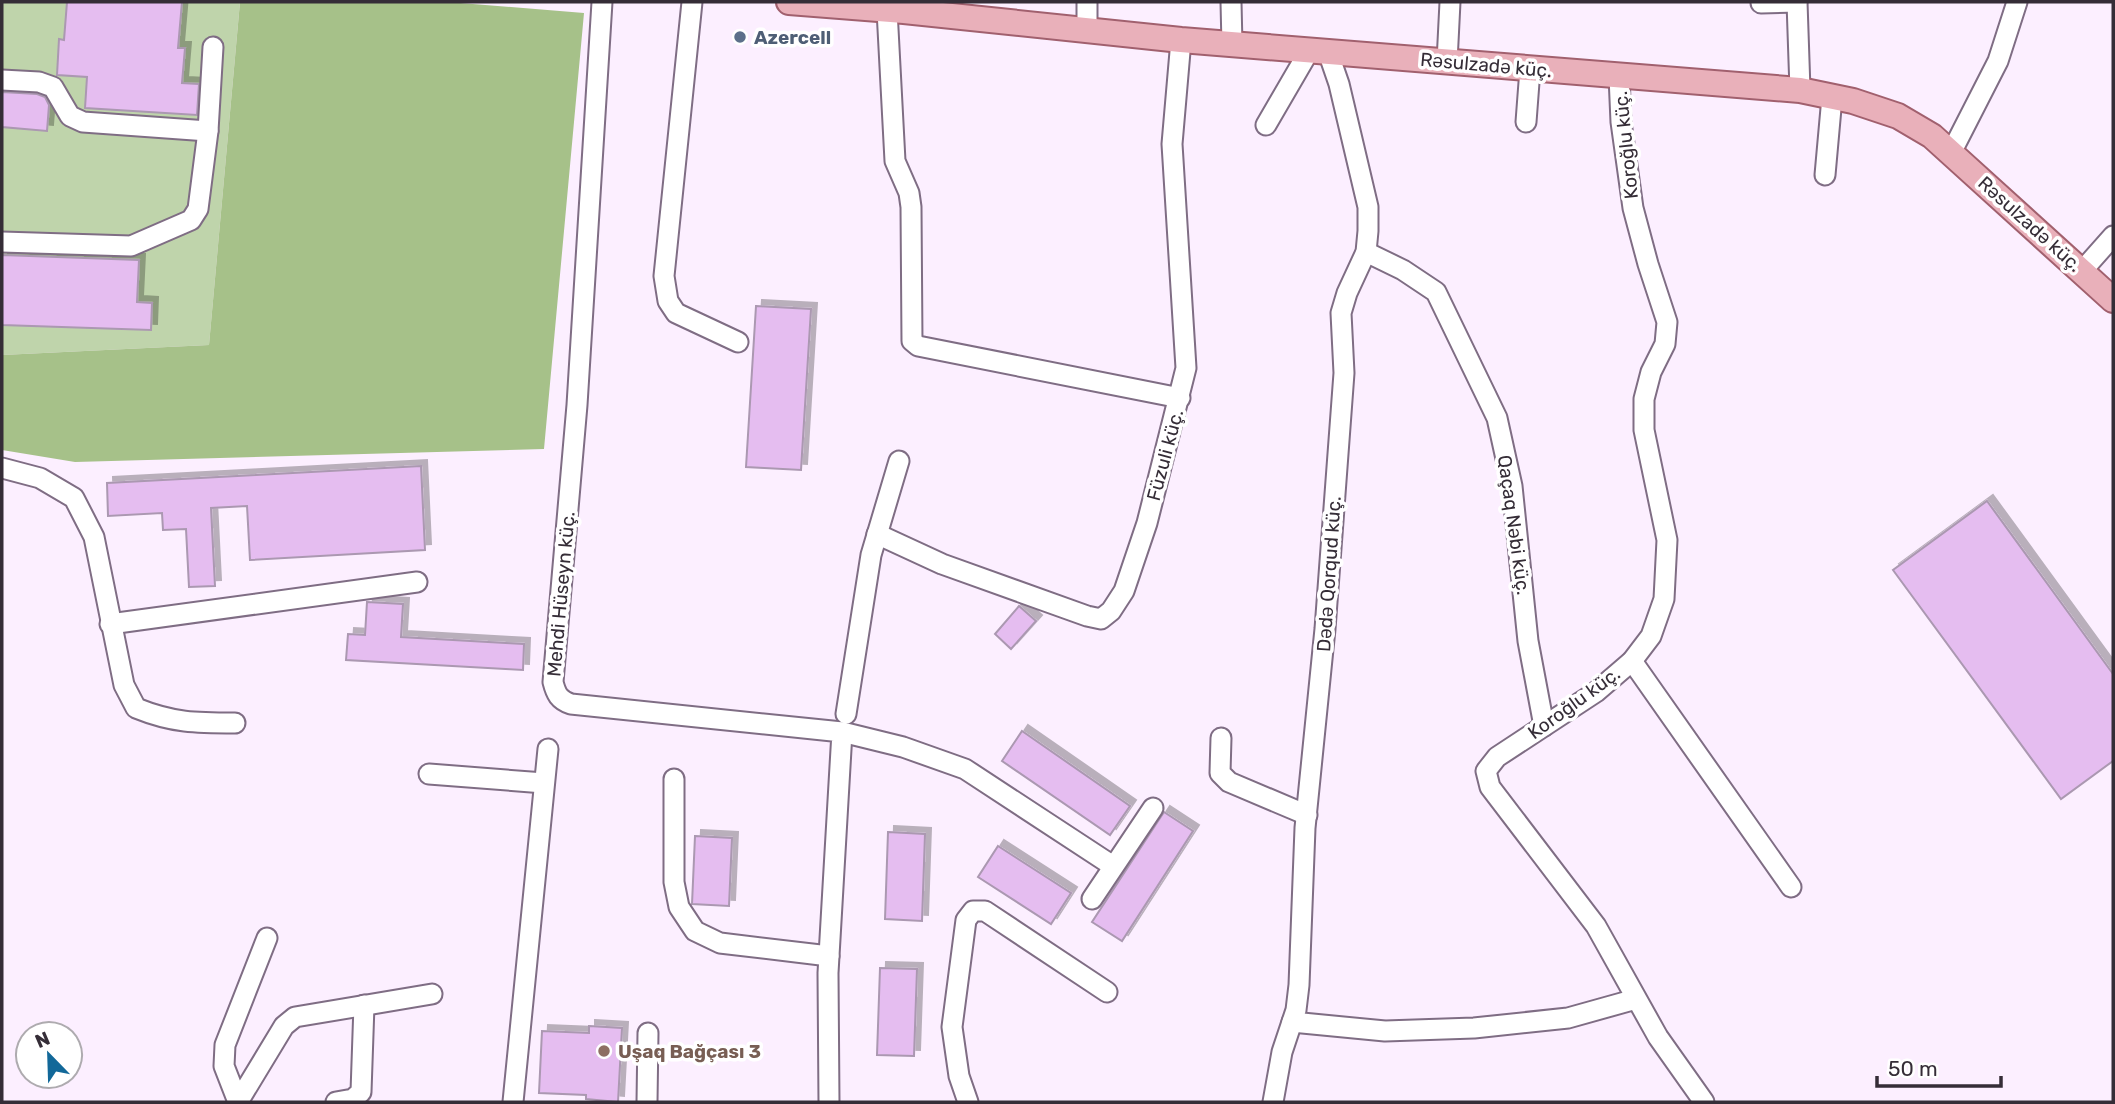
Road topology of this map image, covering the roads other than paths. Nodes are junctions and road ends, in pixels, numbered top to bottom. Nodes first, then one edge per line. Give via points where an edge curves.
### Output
1 (602, 2) edge
2 (692, 2) edge
3 (789, 2) edge
4 (1087, 2) edge
5 (1231, 2) edge
6 (1450, 2) edge
7 (1797, 2) edge
8 (2017, 2) edge
9 (1761, 3) edge
10 (955, 9) edge
11 (887, 10) junction
12 (1087, 31) junction
13 (1181, 40) junction
14 (1232, 45) junction
15 (213, 47) dead end
16 (1318, 52) junction
17 (1447, 62) junction
18 (1530, 69) junction
19 (1619, 76) junction
20 (2, 80) edge
21 (1800, 90) junction
22 (1832, 97) junction
23 (1526, 122) dead end
24 (1266, 125) dead end
25 (208, 131) junction
26 (1951, 153) junction
27 (1825, 175) dead end
28 (2113, 236) edge
29 (2, 242) edge
30 (1366, 252) junction
31 (2082, 271) junction
32 (2113, 300) edge
33 (738, 342) dead end
34 (1180, 398) junction
35 (899, 461) dead end
36 (2, 468) edge
37 (877, 534) junction
38 (417, 582) dead end
39 (110, 624) junction
40 (1632, 661) junction
41 (235, 723) dead end
42 (844, 723) junction
43 (1544, 726) junction
44 (1221, 738) dead end
45 (548, 750) dead end
46 (429, 774) dead end
47 (674, 779) dead end
48 (544, 783) junction
49 (1153, 808) dead end
50 (1307, 815) junction
51 (1113, 866) junction
52 (1791, 887) dead end
53 (1092, 899) dead end
54 (267, 938) dead end
55 (829, 956) junction
56 (1107, 992) dead end
57 (432, 994) dead end
58 (1636, 999) junction
59 (364, 1005) junction
60 (1292, 1022) junction
61 (648, 1033) dead end
62 (1686, 1078) junction
63 (238, 1102) edge
64 (336, 1102) edge
65 (513, 1102) edge
66 (647, 1102) edge
67 (829, 1102) edge
68 (968, 1102) edge
69 (1273, 1102) edge
70 (1685, 1102) edge
71 (1704, 1102) edge

1 - 42 street, Mehdi Hüseyn küç. via 577,405 553,682 556,694 571,704
2 - 33 street via 664,276 668,301 676,313
3 - 11 main road, Rəsulzadə küç.
4 - 12 street
5 - 14 street
6 - 17 street
7 - 9 street
7 - 21 street
8 - 26 street via 1998,61
10 - 11 main road, Rəsulzadə küç.
10 - 12 main road, Rəsulzadə küç.
11 - 34 street via 895,161 911,207 912,341 918,346
12 - 13 main road, Rəsulzadə küç.
13 - 14 main road, Rəsulzadə küç.
13 - 34 street, Füzuli küç. via 1172,144 1186,368
14 - 16 main road, Rəsulzadə küç.
15 - 25 street
16 - 17 main road, Rəsulzadə küç.
16 - 24 street
16 - 30 street, Dədə Qorqud küç. via 1339,84 1368,207
17 - 18 main road, Rəsulzadə küç.
18 - 19 main road, Rəsulzadə küç.
18 - 23 street
19 - 21 main road, Rəsulzadə küç.
19 - 40 street, Koroğlu küç. via 1633,208 1667,322 1665,344 1651,372 1644,409 1644,430 1667,540 1664,599 1651,636
20 - 25 street via 53,87 70,117 83,122
21 - 22 main road, Rəsulzadə küç.
22 - 26 main road, Rəsulzadə küç. via 1898,116 1933,136
22 - 27 street
25 - 29 street via 198,209 191,220 131,246
26 - 31 main road, Rəsulzadə küç.
28 - 31 street
30 - 43 street, Qaçaq Nəbi küç. via 1436,292 1497,418 1512,486 1528,641
30 - 50 street, Dədə Qorqud küç. via 1341,313 1344,373
31 - 32 main road, Rəsulzadə küç.
34 - 37 street, Füzuli küç. via 1124,591 1101,619 942,564
35 - 37 street
36 - 39 street via 40,478 75,498 94,537
37 - 42 street
38 - 39 street
39 - 41 street via 124,685 136,708 183,723
40 - 43 street, Koroğlu küç. via 1596,692
40 - 52 street
42 - 51 street via 965,769
42 - 55 street
43 - 58 street, Koroğlu küç. via 1497,757 1486,771 1490,787 1596,926
44 - 50 street via 1220,773 1229,782
45 - 48 street
46 - 48 street
47 - 55 street via 674,883 679,907 695,931 720,943
48 - 65 street
49 - 51 street
50 - 60 street, Dədə Qorqud küç. via 1299,985
51 - 53 street
54 - 63 street via 225,1045 224,1066
55 - 67 street
56 - 68 street via 985,911 972,911 965,920 952,1027
57 - 59 street
58 - 60 street via 1568,1018 1474,1028 1385,1031
58 - 62 street, Koroğlu küç.
59 - 63 street via 295,1017 284,1026
59 - 64 street via 361,1092 353,1099
60 - 69 street, Dədə Qorqud küç.
61 - 66 street
62 - 70 street
62 - 71 street, Koroğlu küç.

